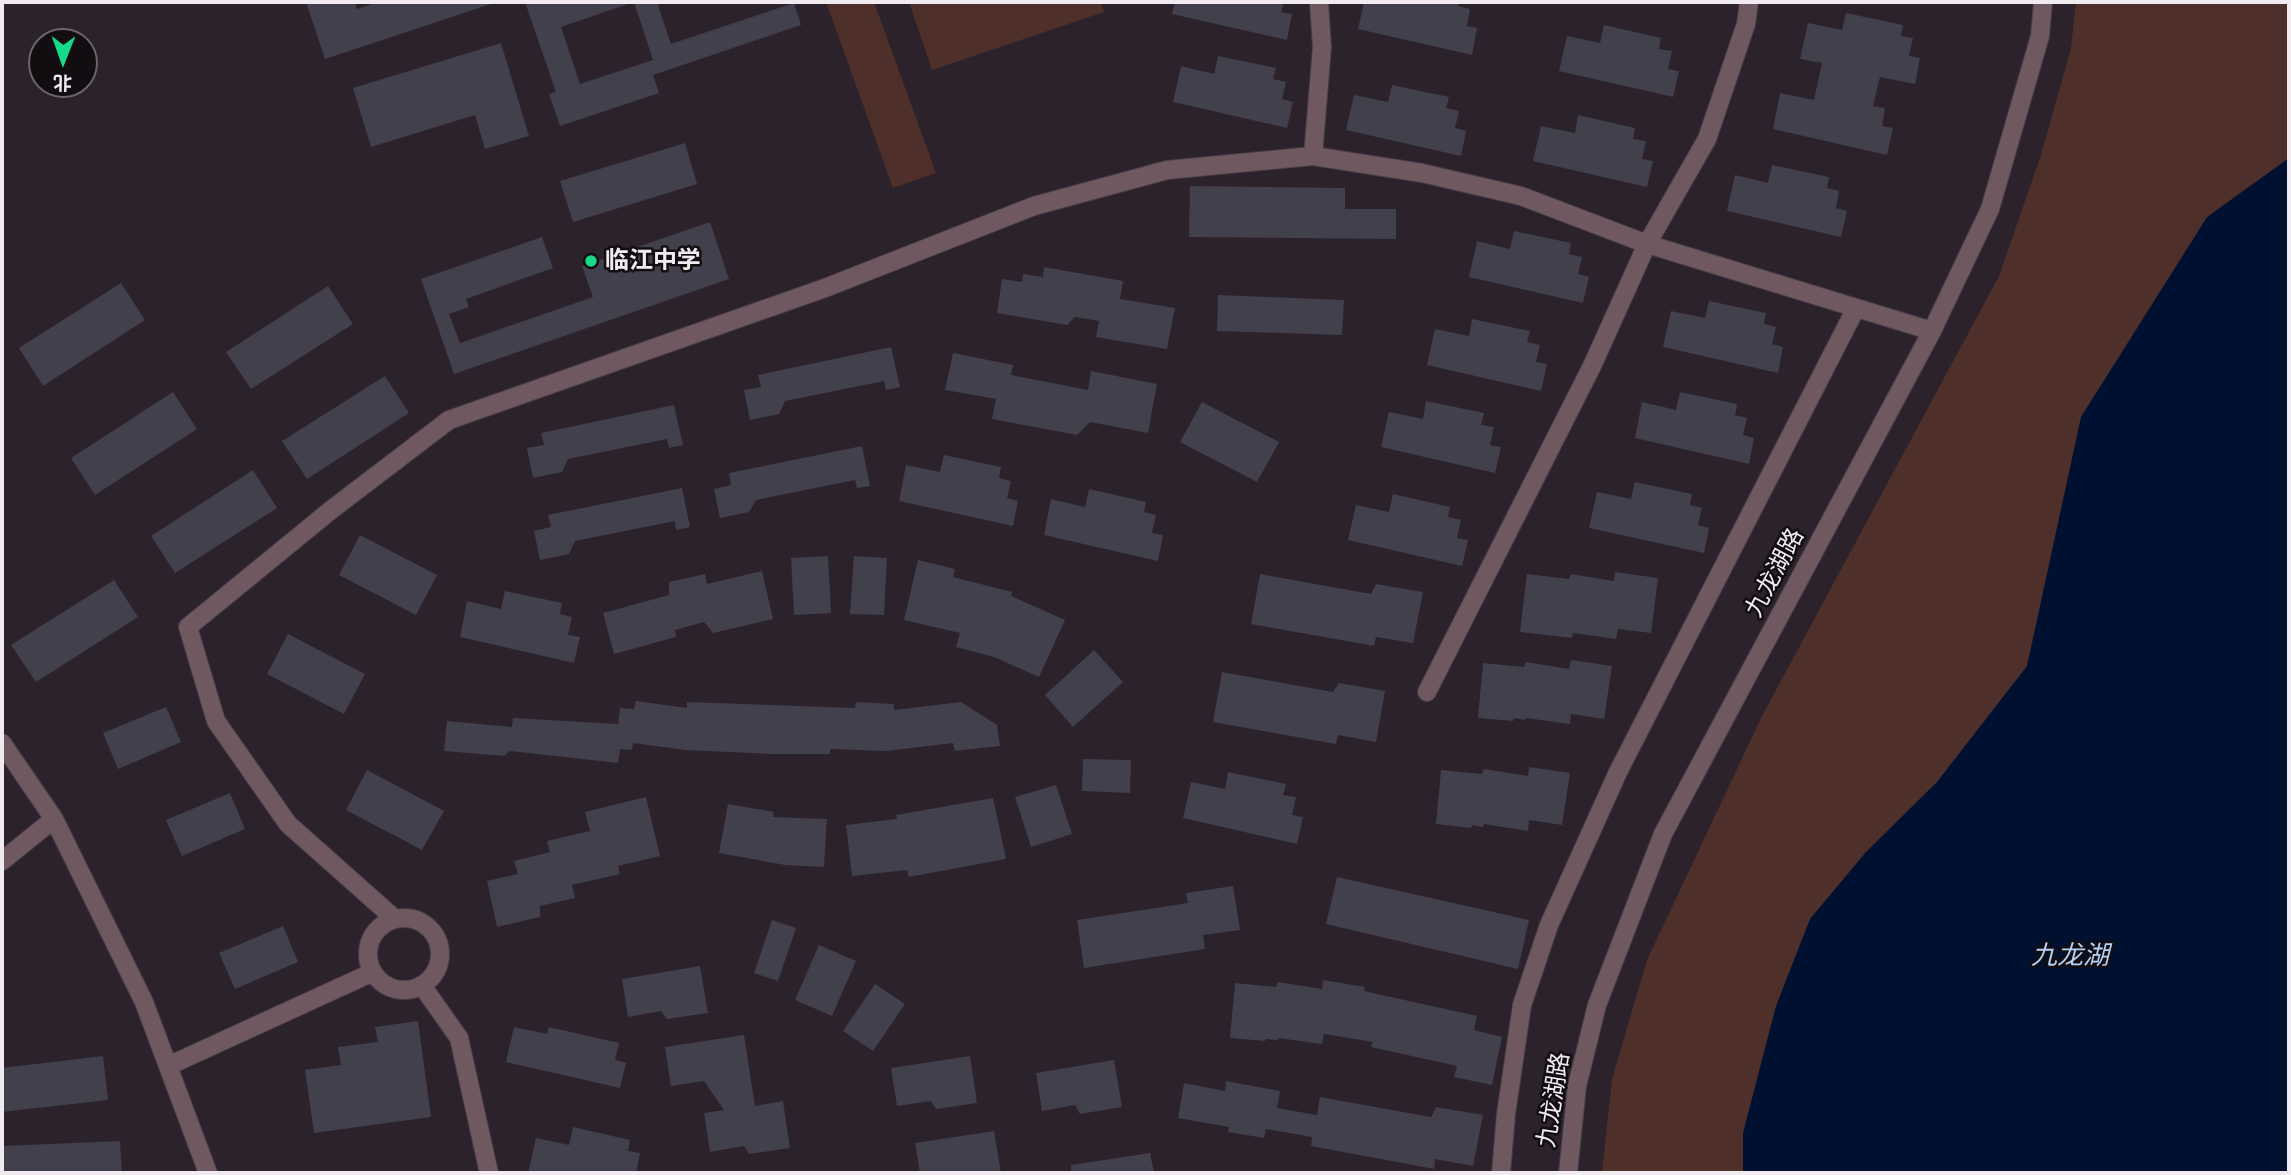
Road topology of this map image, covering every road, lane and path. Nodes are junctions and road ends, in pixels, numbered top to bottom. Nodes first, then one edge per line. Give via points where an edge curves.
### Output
1 (1319, 2) edge
2 (1749, 2) edge
3 (2043, 2) edge
4 (1313, 156) junction
5 (1647, 244) junction
6 (1856, 308) junction
7 (1932, 331) junction
8 (1427, 692) dead end
9 (2, 743) edge
10 (54, 819) junction
11 (2, 861) edge
12 (395, 919) junction
13 (371, 973) junction
14 (423, 987) junction
15 (168, 1066) junction
16 (208, 1173) edge
17 (489, 1173) edge
18 (1502, 1173) edge
19 (1568, 1173) edge

1 - 4 street via 1322,47
2 - 5 street via 1746,24 1707,139
3 - 7 street, 九龙湖路 via 2040,36 1990,209
4 - 5 street via 1422,173 1521,196
4 - 12 street via 1167,170 1034,206 825,288 449,421 188,627 216,721 288,824
5 - 6 street
5 - 8 street via 1593,364
6 - 7 street
6 - 18 street via 1618,772 1549,925 1522,1005
7 - 19 street, 九龙湖路 via 1663,834 1597,1005 1577,1086
9 - 10 street
10 - 11 street
10 - 15 street via 144,1002
12 - 13 street via 385,921 367,944
12 - 14 street via 414,918 437,936 440,965
13 - 14 street via 394,991
13 - 15 street
14 - 17 street via 459,1038
15 - 16 street

